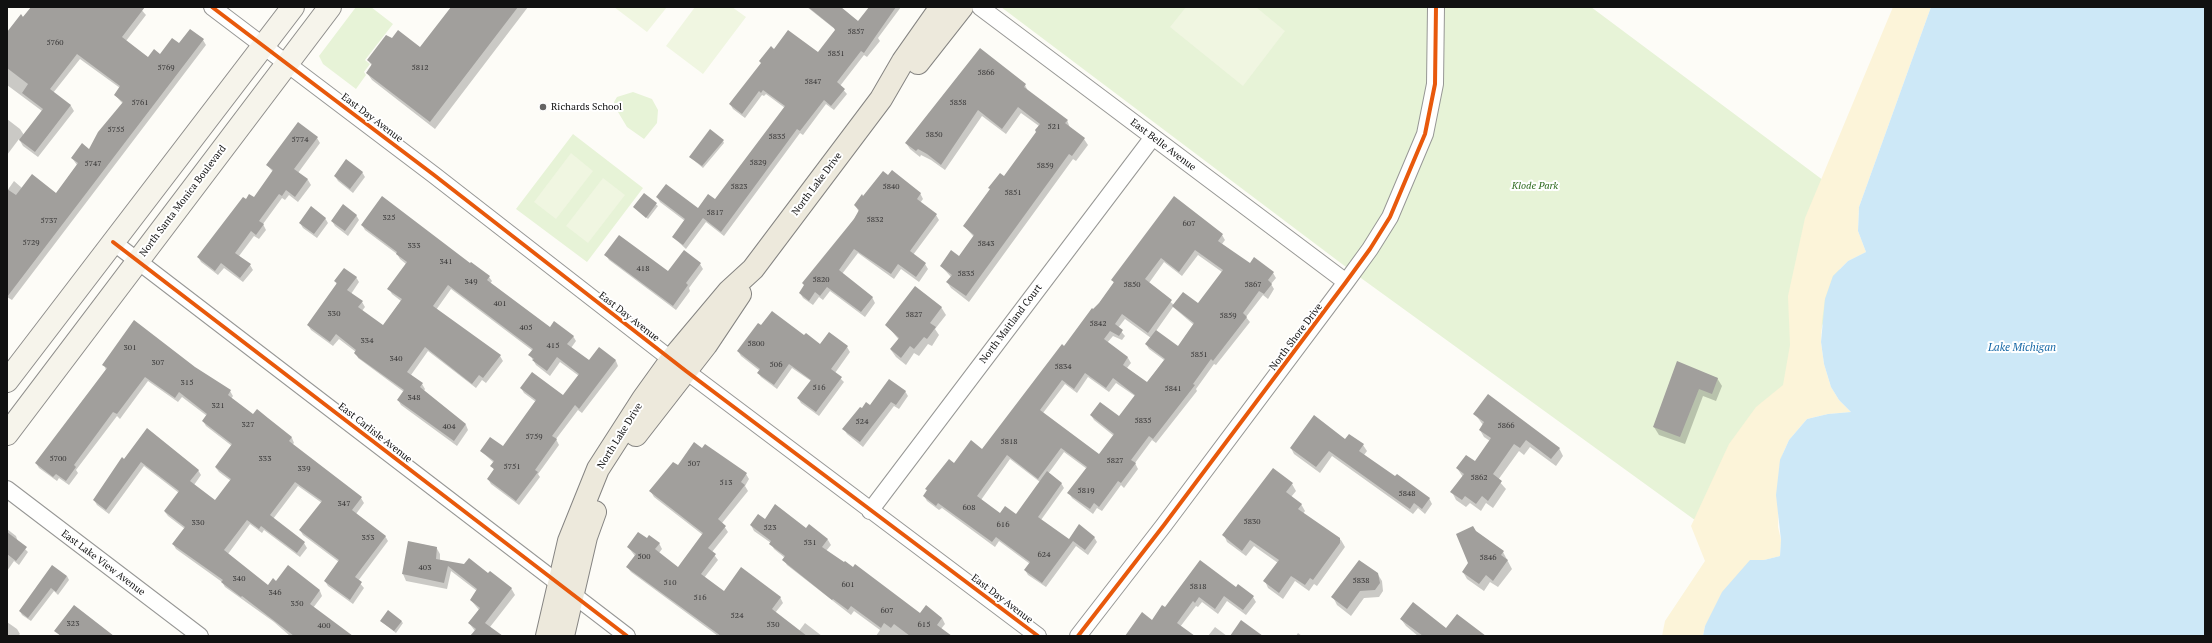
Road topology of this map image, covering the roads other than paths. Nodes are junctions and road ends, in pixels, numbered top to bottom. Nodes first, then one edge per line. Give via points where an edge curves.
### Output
1 (212, 7) edge
2 (293, 7) edge
3 (330, 7) edge
4 (942, 7) edge
5 (962, 7) edge
6 (980, 7) edge
7 (1436, 7) edge
8 (263, 46) junction
9 (287, 63) junction
10 (881, 99) junction
11 (1153, 137) junction
12 (113, 242) junction
13 (138, 261) junction
14 (1346, 282) junction
15 (678, 366) junction
16 (7, 381) edge
17 (7, 434) edge
18 (7, 489) edge
19 (870, 511) junction
20 (566, 589) junction
21 (200, 636) edge
22 (547, 636) edge
23 (563, 636) edge
24 (627, 636) edge
25 (1038, 636) edge
26 (1078, 636) edge

1 - 8 street, East Day Avenue
2 - 8 street
3 - 9 street, North Santa Monica Boulevard
4 - 10 main road, North Lake Drive via 903,61
5 - 10 main road, North Lake Drive via 914,69
6 - 11 street, East Belle Avenue
7 - 14 street, North Shore Drive via 1435,84 1425,134 1390,217
8 - 9 street, East Day Avenue
8 - 12 street
9 - 13 street, North Santa Monica Boulevard
9 - 15 street, East Day Avenue
10 - 15 main road, North Lake Drive via 753,268 729,291
11 - 14 street, East Belle Avenue
11 - 19 street, North Maitland Court
12 - 13 street, East Carlisle Avenue
12 - 16 street
13 - 17 street, North Santa Monica Boulevard
13 - 20 street, East Carlisle Avenue
14 - 26 street, North Shore Drive
15 - 19 street, East Day Avenue
15 - 20 main road, North Lake Drive via 609,481
18 - 21 street, East Lake View Avenue
19 - 25 street, East Day Avenue
20 - 22 main road, North Lake Drive
20 - 23 main road, North Lake Drive
20 - 24 street, East Carlisle Avenue

